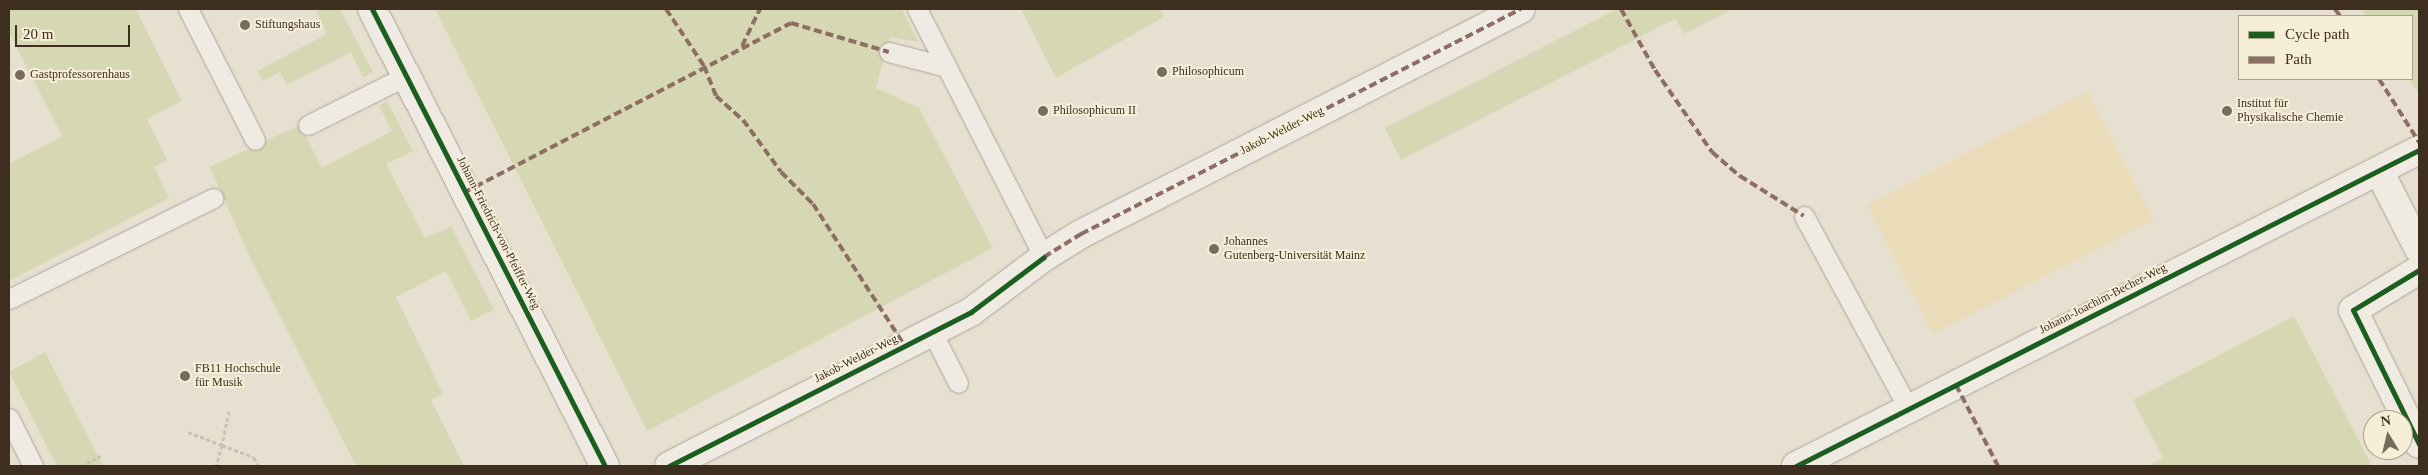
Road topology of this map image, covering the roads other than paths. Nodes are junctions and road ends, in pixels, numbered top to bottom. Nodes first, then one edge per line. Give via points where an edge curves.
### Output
1 (188, 9) edge
2 (372, 9) edge
3 (917, 9) edge
4 (1521, 9) edge
5 (889, 52) dead end
6 (947, 67) junction
7 (406, 76) junction
8 (308, 125) dead end
9 (255, 140) dead end
10 (2419, 150) edge
11 (2378, 171) junction
12 (213, 198) dead end
13 (1804, 216) dead end
14 (2419, 249) edge
15 (1044, 257) junction
16 (2419, 270) edge
17 (9, 299) edge
18 (932, 332) junction
19 (958, 383) dead end
20 (1909, 409) junction
21 (9, 418) edge
22 (2419, 444) edge
23 (34, 466) edge
24 (605, 466) edge
25 (669, 466) edge
26 (1796, 466) edge

1 - 9 lane
2 - 7 street, Johann-Friedrich-von-Pfeiffer-Weg
3 - 6 lane
4 - 15 street, Jakob-Welder-Weg via 1081,234
5 - 6 lane
6 - 15 lane
7 - 8 lane
7 - 24 street, Johann-Friedrich-von-Pfeiffer-Weg
10 - 11 street, Johann-Joachim-Becher-Weg
11 - 14 street
11 - 20 street, Johann-Joachim-Becher-Weg
12 - 17 lane
13 - 20 lane
15 - 18 street, Jakob-Welder-Weg via 971,312
16 - 22 street via 2353,310
18 - 19 lane
18 - 25 street, Jakob-Welder-Weg
20 - 26 street, Johann-Joachim-Becher-Weg
21 - 23 lane

